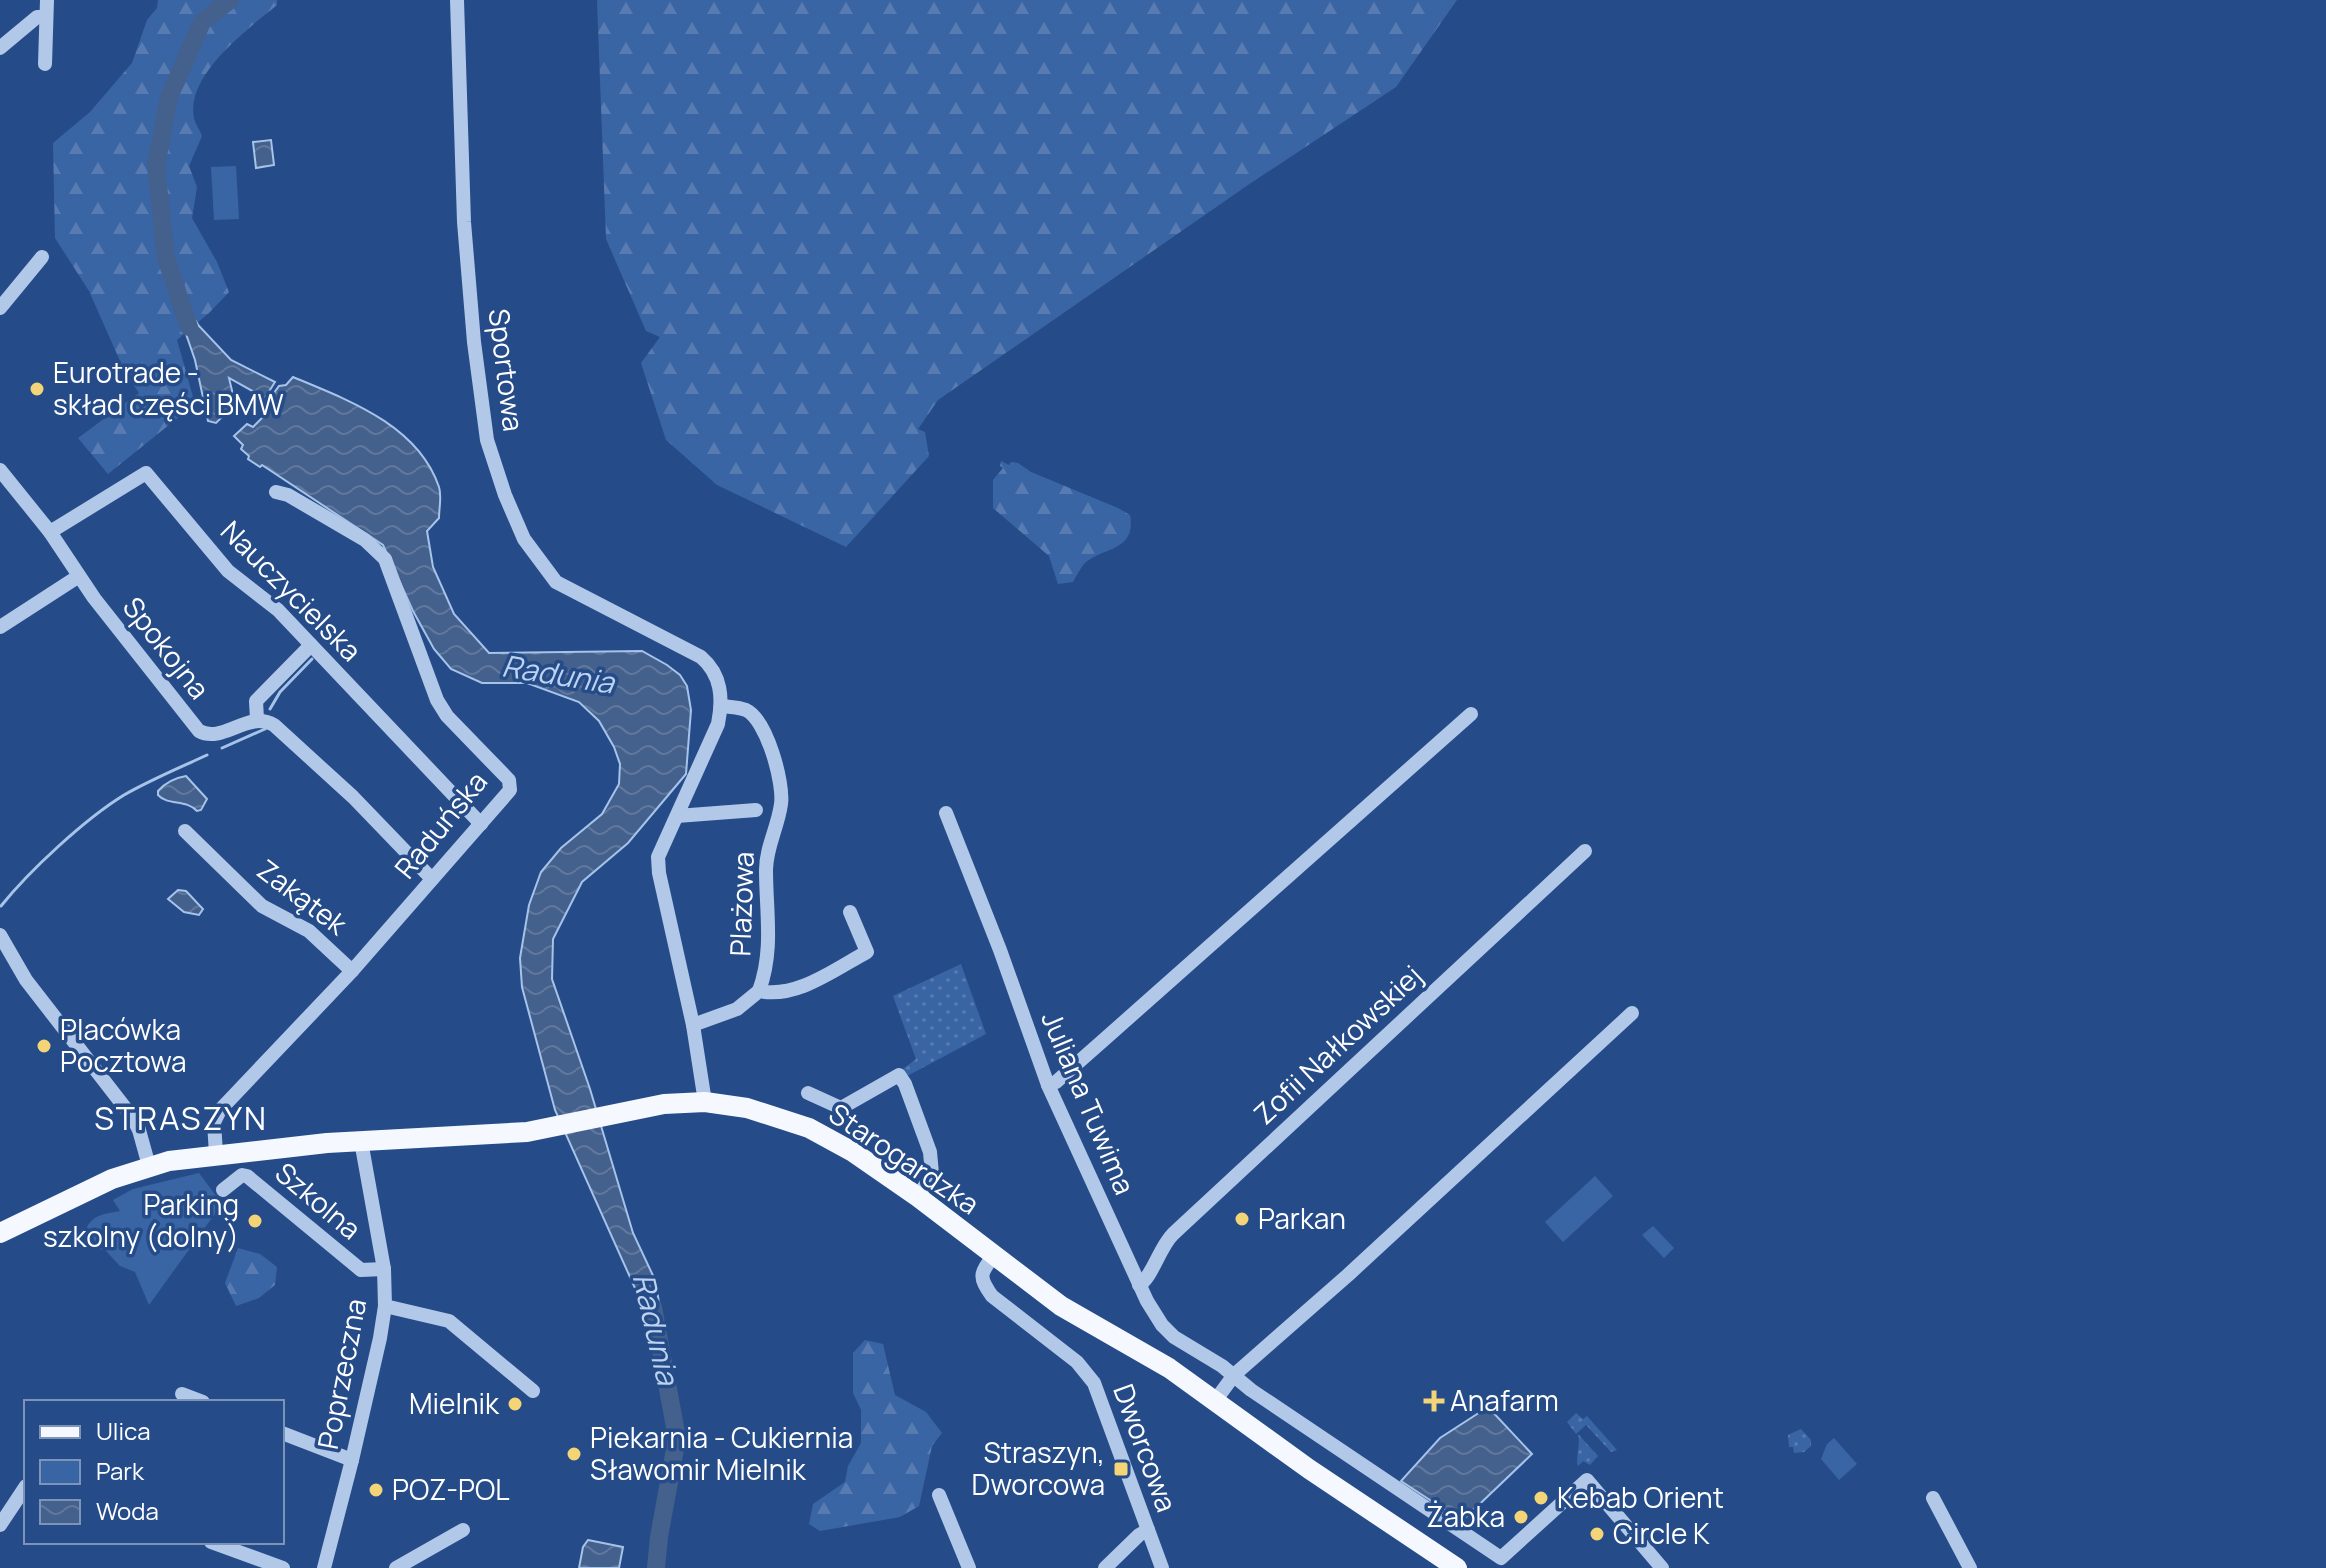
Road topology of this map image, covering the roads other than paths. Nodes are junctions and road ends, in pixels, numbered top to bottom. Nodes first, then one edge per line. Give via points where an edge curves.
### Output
1 (47, 0) edge
2 (457, 0) edge
3 (46, 17) junction
4 (0, 48) edge
5 (45, 64) dead end
6 (42, 257) dead end
7 (0, 308) edge
8 (0, 470) edge
9 (282, 494) dead end
10 (50, 532) junction
11 (79, 576) junction
12 (0, 627) edge
13 (311, 645) junction
14 (722, 706) junction
15 (1471, 714) dead end
16 (257, 719) junction
17 (756, 810) dead end
18 (946, 813) dead end
19 (677, 816) junction
20 (481, 824) junction
21 (185, 831) dead end
22 (1585, 851) dead end
23 (432, 879) junction
24 (850, 912) dead end
25 (0, 935) edge
26 (352, 971) junction
27 (759, 991) junction
28 (1632, 1013) dead end
29 (693, 1025) junction
30 (1048, 1085) junction
31 (808, 1093) dead end
32 (705, 1102) junction
33 (361, 1141) junction
34 (216, 1154) junction
35 (149, 1166) junction
36 (223, 1190) dead end
37 (918, 1197) junction
38 (0, 1233) edge
39 (994, 1255) junction
40 (384, 1269) junction
41 (1139, 1285) junction
42 (385, 1306) junction
43 (1234, 1375) junction
44 (533, 1391) dead end
45 (182, 1394) dead end
46 (198, 1400) edge
47 (1215, 1401) junction
48 (284, 1434) edge
49 (352, 1460) junction
50 (24, 1489) edge
51 (939, 1495) dead end
52 (1933, 1498) dead end
53 (0, 1525) edge
54 (463, 1530) dead end
55 (1148, 1530) junction
56 (217, 1544) edge
57 (283, 1568) edge
58 (324, 1568) edge
59 (396, 1568) edge
60 (969, 1568) edge
61 (1105, 1568) edge
62 (1162, 1568) edge
63 (1457, 1568) edge
64 (1662, 1568) edge
65 (1970, 1568) edge

1 - 3 street
2 - 14 street, Sportowa via 464,222 474,342 487,440 505,495 524,539 556,582 689,650 713,670
3 - 4 street via 37,17
3 - 5 street
6 - 7 street
8 - 10 street, Spokojna
9 - 20 street, Raduńska via 365,540 385,559 437,700 509,780 510,790
10 - 11 street, Spokojna
10 - 13 street, Nauczycielska via 146,473 228,571 278,610
11 - 12 street
11 - 16 street, Spokojna via 199,731 211,735
13 - 16 street via 256,701
13 - 20 street, Nauczycielska
14 - 19 street
14 - 27 street, Plażowa via 754,716 781,791 766,867 769,948
15 - 30 street
16 - 23 street via 274,725 314,760
17 - 19 street, Plażowa
18 - 30 street, Juliana Tuwima
19 - 29 street via 658,857 659,873
20 - 23 street, Raduńska
21 - 26 street, Zakątek via 262,906 309,931
22 - 41 street, Zofii Nałkowskiej via 1173,1234 1148,1279
23 - 26 street, Raduńska
24 - 27 street via 867,952 807,984 778,993
25 - 35 street via 32,988 133,1118
26 - 34 street, Raduńska via 220,1110 214,1122
27 - 29 street via 737,1009
28 - 43 street
29 - 32 street
30 - 41 street, Juliana Tuwima
31 - 37 street via 841,1108 899,1075 930,1152 932,1174
32 - 33 main road, Starogardzka via 664,1104 511,1133
32 - 37 main road, Starogardzka via 809,1128
33 - 34 main road, Starogardzka
33 - 40 street, Poprzeczna
34 - 35 main road, Starogardzka
35 - 38 main road, Starogardzka
36 - 40 street, Szkolna via 247,1176 361,1270
37 - 39 main road, Starogardzka
39 - 47 main road, Starogardzka via 1061,1306
39 - 55 street, Dworcowa via 982,1272 992,1296 1077,1362 1094,1383
40 - 42 street, Poprzeczna
41 - 43 street, Juliana Tuwima via 1167,1331
42 - 44 street via 449,1321
42 - 49 street, Poprzeczna
43 - 47 street
43 - 64 street, Juliana Tuwima via 1501,1558 1587,1480
45 - 46 street
47 - 63 main road, Starogardzka
48 - 49 street
49 - 58 street, Poprzeczna
50 - 53 street
51 - 60 street
52 - 65 street
54 - 59 street
55 - 61 street
55 - 62 street, Dworcowa
56 - 57 street

